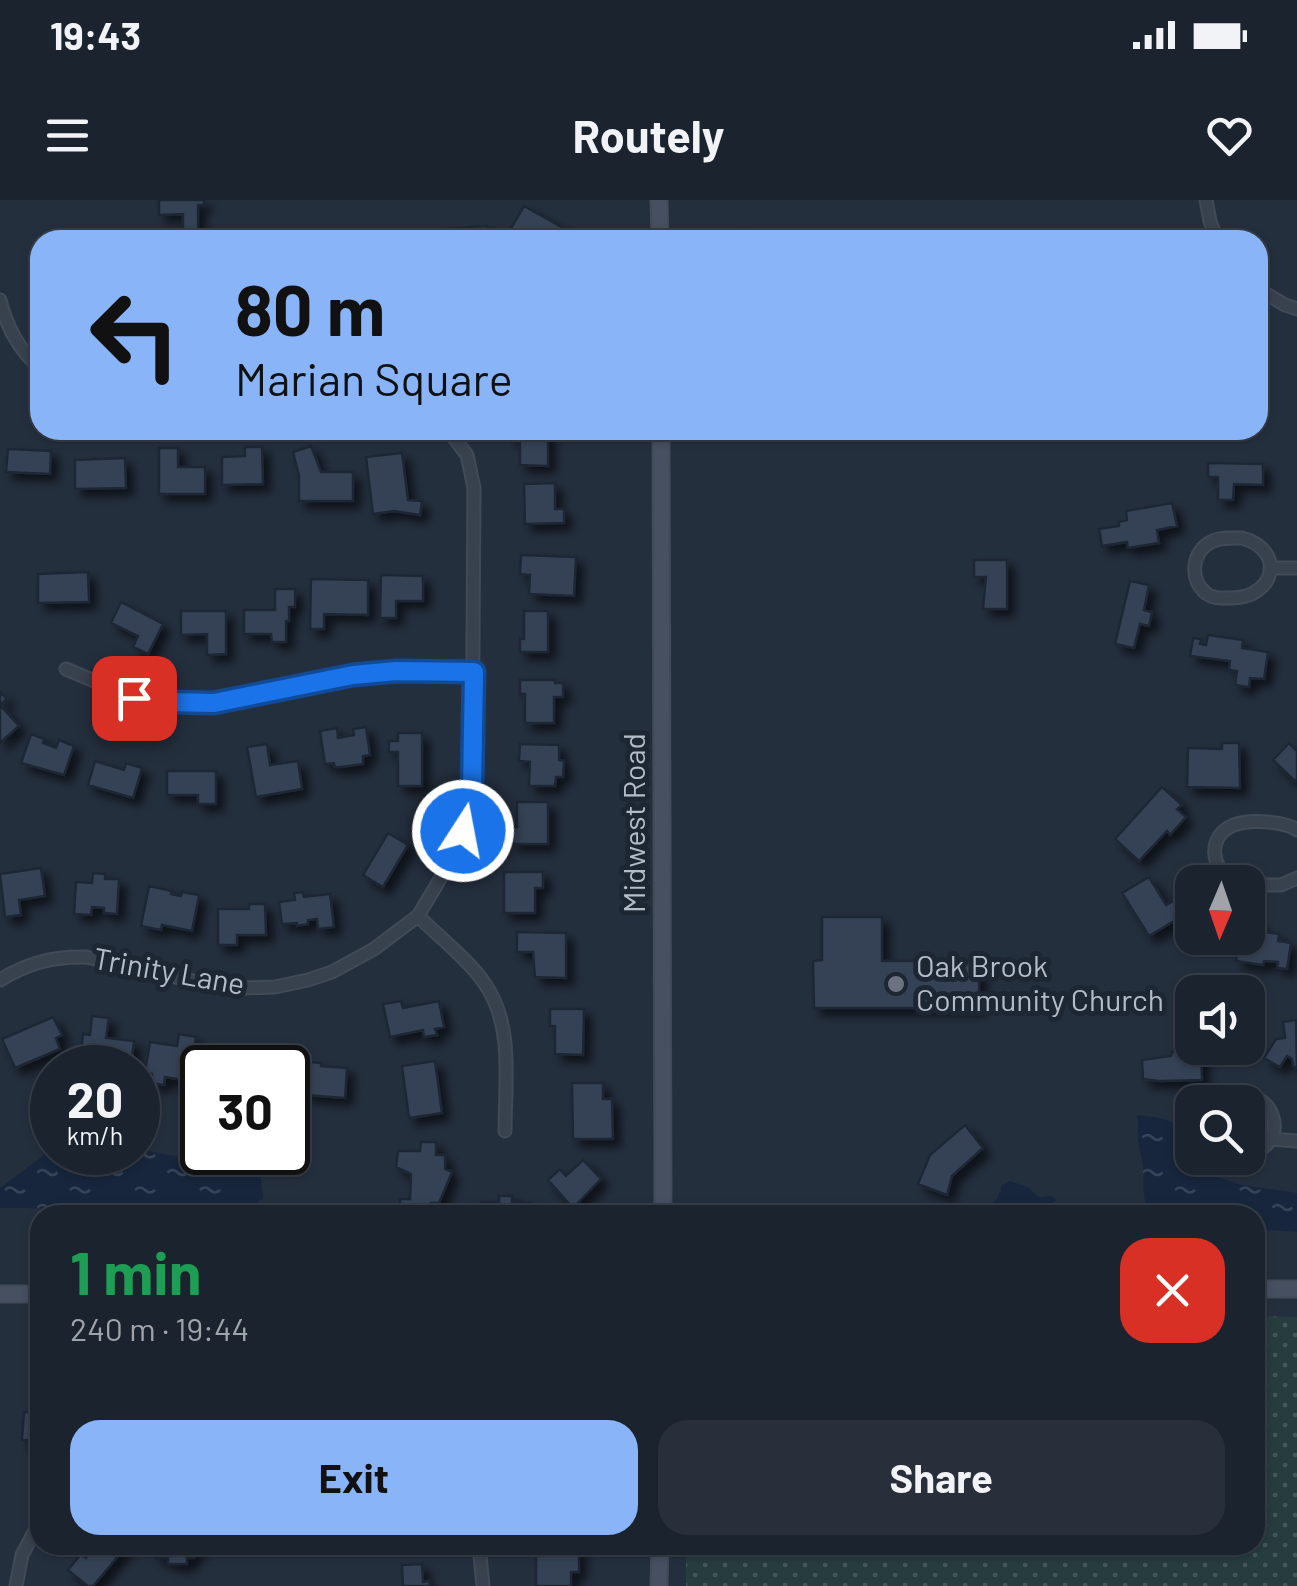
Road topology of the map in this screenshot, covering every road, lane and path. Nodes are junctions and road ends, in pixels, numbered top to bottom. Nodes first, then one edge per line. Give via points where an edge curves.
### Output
1 (659, 200) edge
2 (1206, 200) edge
3 (660, 230) edge
4 (1213, 230) edge
5 (1268, 295) edge
6 (0, 300) edge
7 (1297, 310) edge
8 (30, 359) edge
9 (455, 440) edge
10 (661, 440) edge
11 (1270, 568) junction
12 (1297, 568) edge
13 (66, 669) dead end
14 (474, 672) junction
15 (1297, 830) edge
16 (1217, 865) edge
17 (1297, 878) edge
18 (1265, 885) edge
19 (418, 916) junction
20 (0, 980) edge
21 (1265, 1105) edge
22 (505, 1131) dead end
23 (1271, 1139) junction
24 (1297, 1142) edge
25 (1265, 1145) edge
26 (663, 1205) edge
27 (1265, 1289) edge
28 (1297, 1289) edge
29 (0, 1294) edge
30 (30, 1294) edge
31 (30, 1540) edge
32 (481, 1555) edge
33 (660, 1555) edge
34 (16, 1586) edge
35 (483, 1586) edge
36 (659, 1586) edge

1 - 3 main road
2 - 4 street
5 - 7 street
6 - 8 street
9 - 14 street, Trinity Lane via 474,488
10 - 26 main road, Midwest Road
11 - 11 street via 1258,591 1239,598 1206,594 1194,568 1198,552 1221,538 1256,542
11 - 12 street
13 - 14 street via 134,698 199,704 353,675
14 - 19 street, Trinity Lane via 468,812 455,854
15 - 16 street via 1283,823 1228,828 1216,843
17 - 18 street
19 - 20 street, Trinity Lane via 352,963 275,987 219,986 68,957 30,964
19 - 22 street via 483,980 496,1002 503,1024
21 - 23 street via 1274,1122
23 - 24 street
23 - 25 street
27 - 28 main road
29 - 30 main road
31 - 34 street
32 - 35 street
33 - 36 main road

